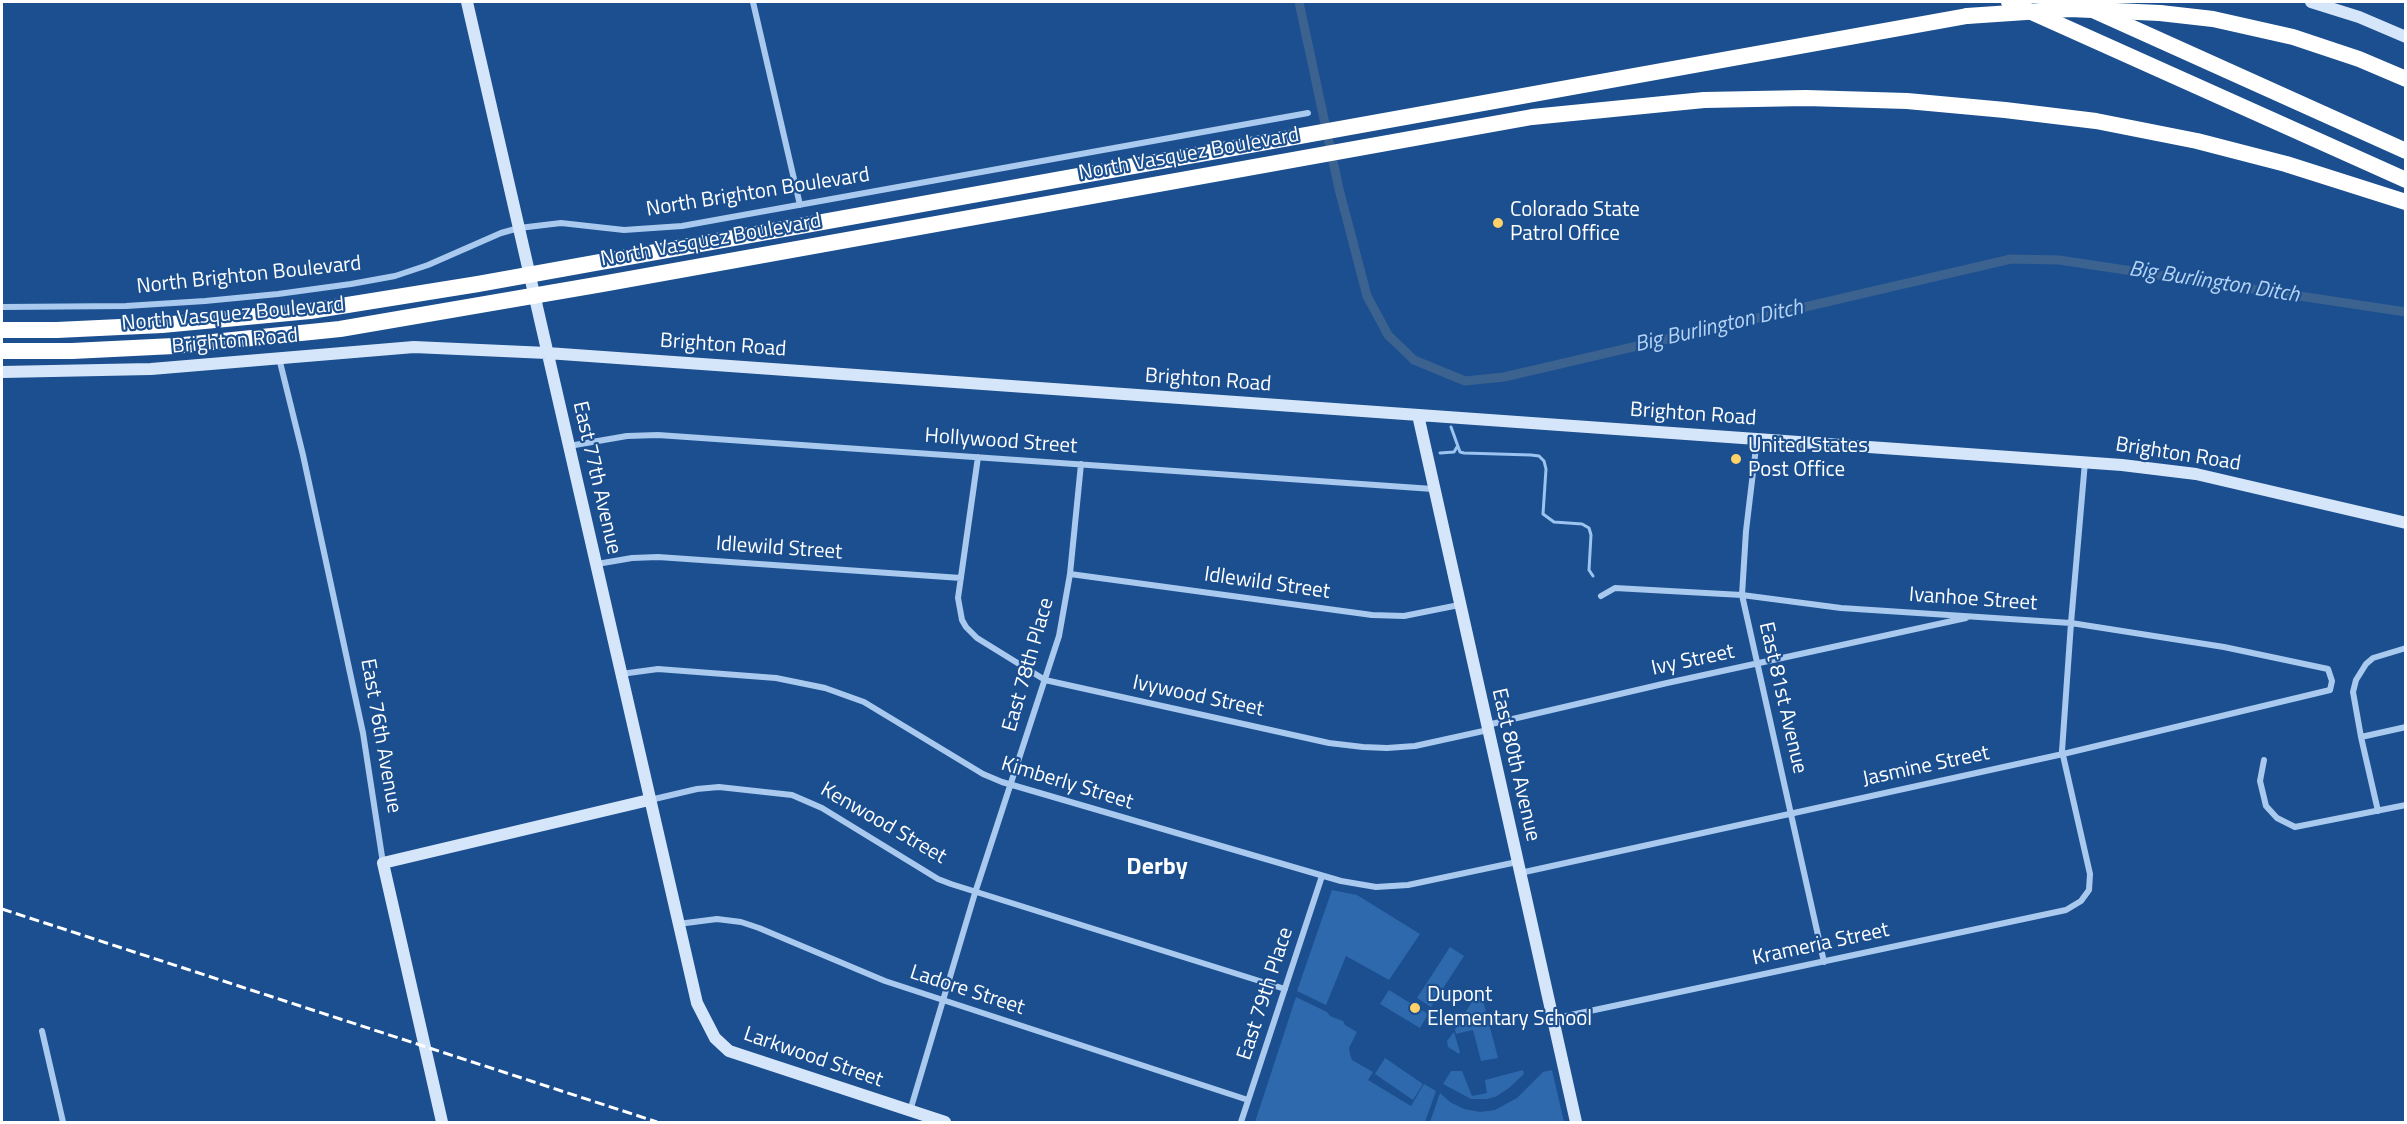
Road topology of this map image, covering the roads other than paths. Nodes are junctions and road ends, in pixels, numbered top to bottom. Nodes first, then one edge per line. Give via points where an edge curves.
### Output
1 (467, 2) edge
2 (753, 2) edge
3 (2009, 2) edge
4 (2073, 2) edge
5 (2311, 2) edge
6 (2406, 37) edge
7 (2406, 79) edge
8 (1308, 113) dead end
9 (1421, 113) junction
10 (1424, 136) junction
11 (2406, 151) edge
12 (2406, 180) edge
13 (2406, 202) edge
14 (800, 205) junction
15 (519, 228) junction
16 (529, 274) junction
17 (534, 296) junction
18 (2, 307) edge
19 (2, 330) edge
20 (2, 351) edge
21 (547, 353) junction
22 (279, 357) junction
23 (2, 372) edge
24 (1418, 416) junction
25 (1757, 438) junction
26 (569, 446) junction
27 (978, 458) junction
28 (2085, 462) junction
29 (1081, 464) junction
30 (1433, 489) junction
31 (2406, 524) edge
32 (596, 565) junction
33 (1070, 574) junction
34 (961, 578) junction
35 (1742, 595) junction
36 (1601, 596) dead end
37 (1459, 604) junction
38 (1977, 616) junction
39 (2071, 623) junction
40 (2406, 648) edge
41 (1756, 664) junction
42 (620, 674) junction
43 (1045, 680) junction
44 (2332, 681) joint
45 (2406, 727) edge
46 (1487, 728) junction
47 (2361, 737) junction
48 (2063, 754) junction
49 (2264, 760) dead end
50 (1010, 785) junction
51 (649, 800) junction
52 (2406, 805) edge
53 (2378, 811) junction
54 (1791, 813) junction
55 (383, 863) junction
56 (1519, 867) junction
57 (1322, 876) junction
58 (975, 893) junction
59 (678, 924) junction
60 (686, 962) joint
61 (1824, 962) junction
62 (1285, 988) junction
63 (942, 1000) junction
64 (1552, 1019) junction
65 (42, 1031) dead end
66 (1248, 1100) junction
67 (909, 1111) junction
68 (63, 1122) edge
69 (442, 1122) edge
70 (945, 1122) edge
71 (1241, 1122) edge
72 (1575, 1122) edge

1 - 15 street, East 77th Avenue
2 - 14 street
3 - 12 highway
4 - 11 highway
5 - 6 street
7 - 9 highway, North Vasquez Boulevard, bridge via 2293,37 2213,20 2070,9 1967,16
8 - 14 street, North Brighton Boulevard
9 - 10 highway
9 - 16 highway, North Vasquez Boulevard
10 - 13 highway, North Vasquez Boulevard via 1532,117 1704,100 1907,101 2096,121 2197,141
10 - 17 highway, North Vasquez Boulevard
14 - 15 street, North Brighton Boulevard via 664,228 624,230 561,223
15 - 16 street, East 77th Avenue
15 - 18 street, North Brighton Boulevard via 395,276 351,284 195,302
16 - 17 street, East 77th Avenue
16 - 19 highway, North Vasquez Boulevard via 299,312 162,325
17 - 20 highway, North Vasquez Boulevard via 271,338 72,351
17 - 21 street, East 77th Avenue
21 - 22 street, Brighton Road via 414,346
21 - 24 street, Brighton Road
21 - 26 street, East 77th Avenue
22 - 23 street, Brighton Road via 140,369
22 - 55 street, East 76th Avenue via 363,733
24 - 25 street, Brighton Road
24 - 30 street, East 80th Avenue
25 - 28 street, Brighton Road
25 - 35 street, East 81st Avenue
26 - 27 street, Hollywood Street via 658,435
26 - 32 street, East 77th Avenue
27 - 29 street, Hollywood Street
27 - 34 street, Ivywood Street
28 - 31 street, Brighton Road via 2196,474
28 - 39 street
29 - 30 street, Hollywood Street
29 - 33 street, East 78th Place
30 - 37 street, East 80th Avenue
32 - 34 street, Idlewild Street via 658,557
32 - 42 street, East 77th Avenue
33 - 37 street, Idlewild Street via 1372,615 1404,616
33 - 43 street, East 78th Place via 1059,636
34 - 43 street, Ivywood Street via 959,605 966,627
35 - 36 street, Ivanhoe Street via 1615,588
35 - 38 street, Ivanhoe Street via 1842,608
35 - 41 street, East 81st Avenue
37 - 46 street, East 80th Avenue
38 - 39 street, Ivanhoe Street
38 - 41 street, Ivy Street
39 - 44 street, Ivanhoe Street via 2224,647 2328,669
39 - 48 street
40 - 47 street via 2373,658 2361,670 2354,699
41 - 46 street, Ivy Street
41 - 54 street, East 81st Avenue
42 - 50 street, Kimberly Street via 658,669 776,678 825,688 864,702 982,774
42 - 51 street, East 77th Avenue
43 - 46 street, Ivywood Street via 1363,747 1415,746
43 - 50 street, East 78th Place
44 - 48 street, Jasmine Street via 2330,690
45 - 47 street
46 - 56 street, East 80th Avenue
47 - 53 street
48 - 54 street, Jasmine Street
48 - 61 street, Krameria Street via 2090,874 2089,890 2081,901 2066,910
49 - 53 street via 2262,797 2270,812 2286,824 2301,827
50 - 57 street, Kimberly Street
50 - 58 street, East 78th Place
51 - 55 street, Kenwood Street
51 - 58 street, Kenwood Street via 719,787 792,795 837,816 938,879
51 - 59 street, East 77th Avenue
52 - 53 street
54 - 56 street, Jasmine Street
54 - 61 street, East 81st Avenue
55 - 69 street, East 76th Avenue
56 - 57 street, Kimberly Street via 1388,887
56 - 64 street, East 80th Avenue
57 - 62 street, East 79th Place
58 - 62 street, Kenwood Street
58 - 63 street, East 78th Place
59 - 60 street, East 77th Avenue
59 - 63 street, Ladore Street via 717,919 741,922
60 - 67 street, Larkwood Street via 705,1018 719,1043 729,1051
61 - 64 street, Krameria Street
62 - 66 street, East 79th Place
63 - 66 street, Ladore Street
63 - 67 street, East 78th Place
64 - 72 street, East 80th Avenue
65 - 68 street
66 - 71 street, East 79th Place
67 - 70 street, Larkwood Street

